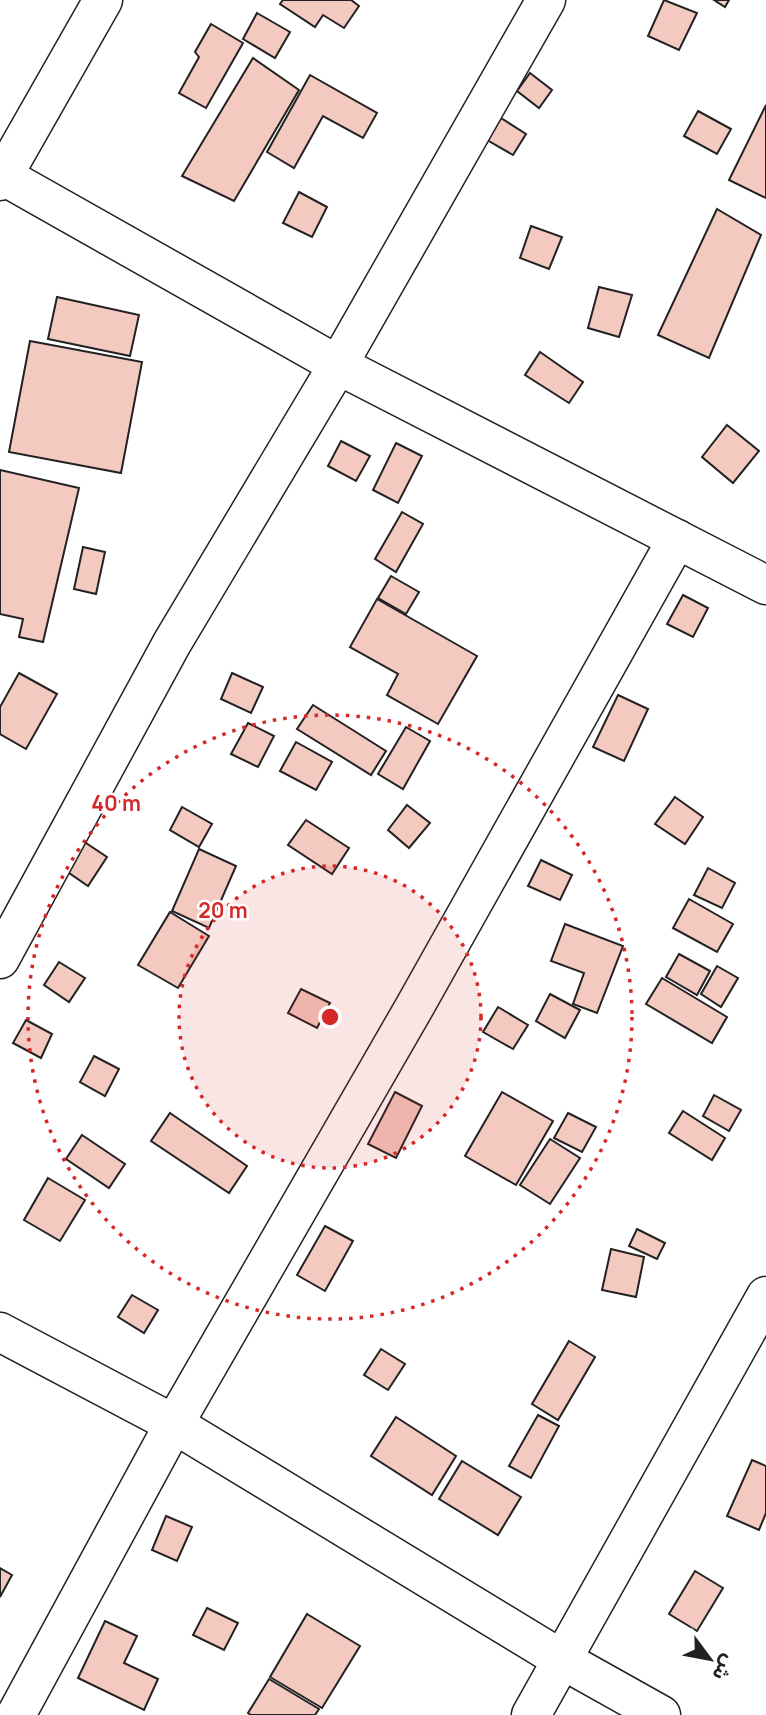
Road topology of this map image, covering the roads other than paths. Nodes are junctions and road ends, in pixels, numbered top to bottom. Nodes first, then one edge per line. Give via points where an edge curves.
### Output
1 (103, 0) edge
2 (546, 0) edge
3 (1, 177) edge
4 (338, 365) junction
5 (677, 539) junction
6 (766, 585) edge
7 (0, 959) edge
8 (766, 1296) edge
9 (0, 1332) edge
10 (174, 1424) junction
11 (561, 1659) junction
12 (16, 1715) edge
13 (531, 1715) edge
14 (661, 1715) edge

1 - 3 street
2 - 4 street
3 - 4 street
4 - 5 street
4 - 7 street via 172,643
5 - 6 street
5 - 10 street
8 - 11 street
9 - 10 street
10 - 11 street
10 - 12 street
11 - 13 street
11 - 14 street

